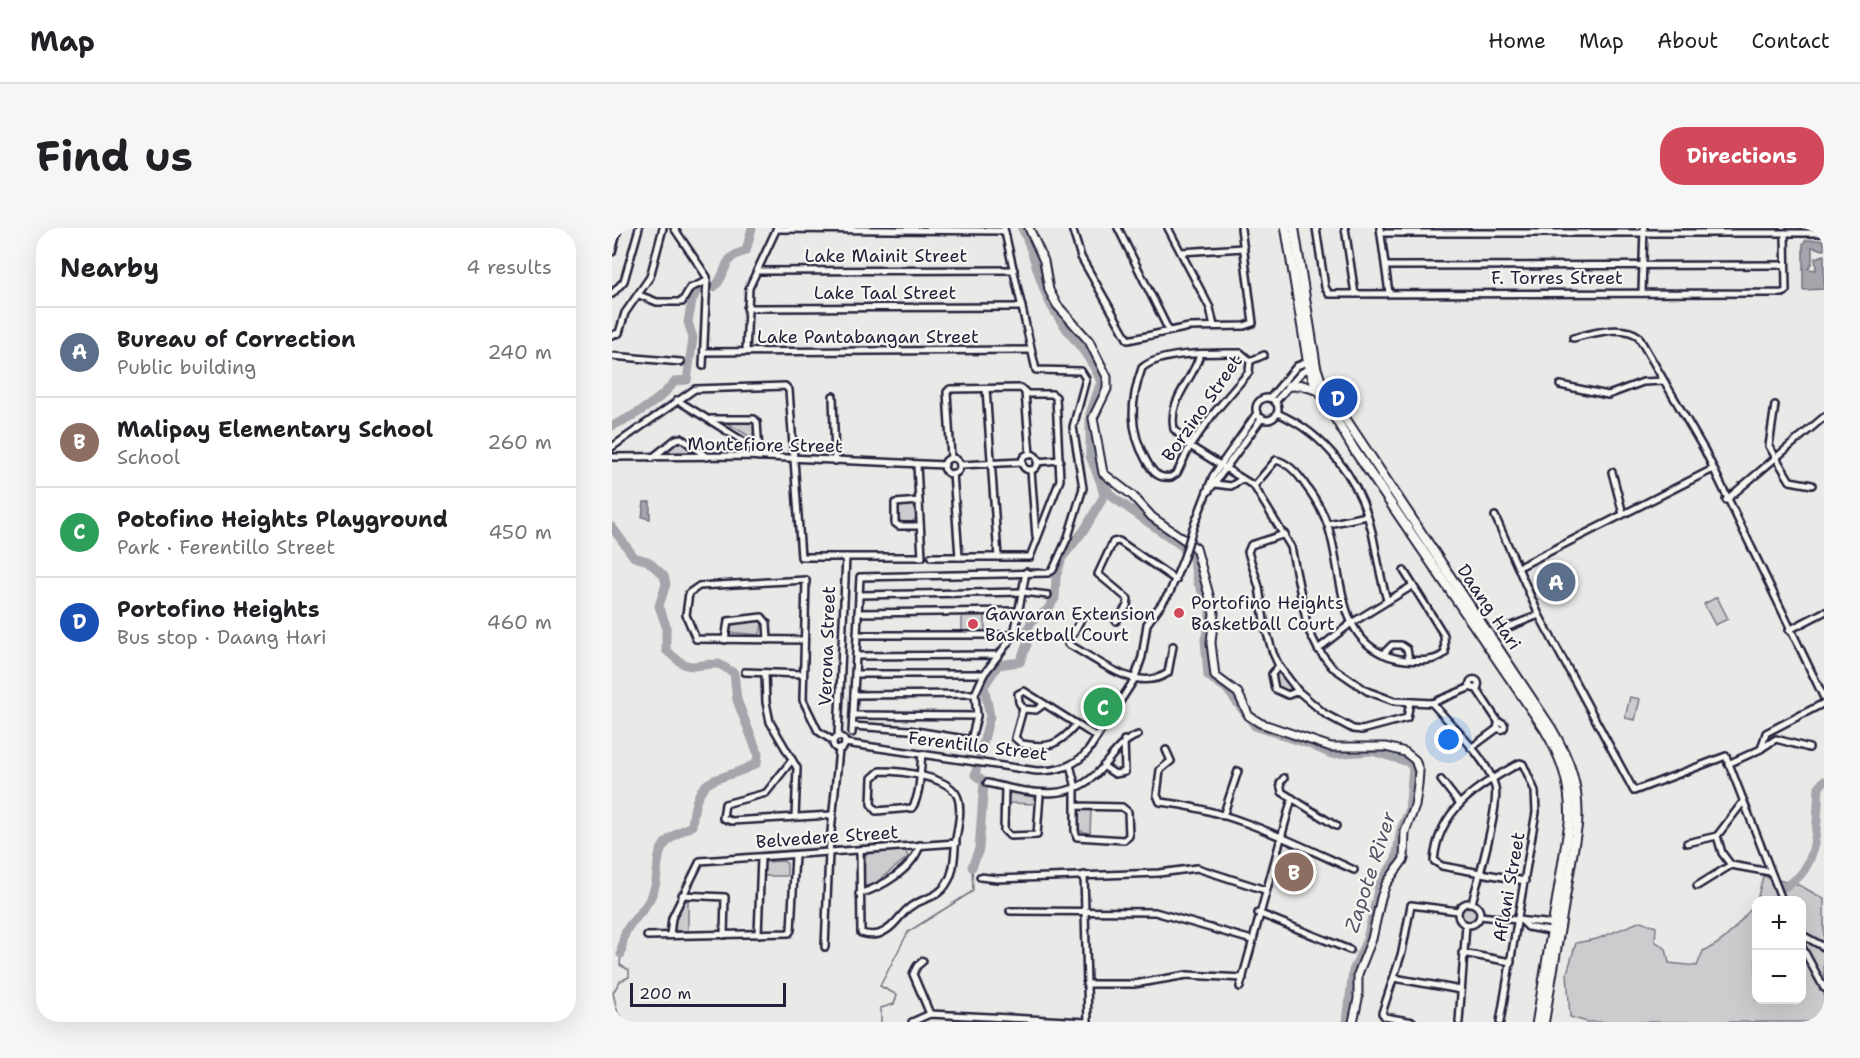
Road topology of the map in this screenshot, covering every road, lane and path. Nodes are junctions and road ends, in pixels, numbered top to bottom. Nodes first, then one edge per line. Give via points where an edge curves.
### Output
1 (618, 228) edge
2 (639, 228) edge
3 (663, 228) edge
4 (674, 228) edge
5 (1029, 228) edge
6 (1072, 228) edge
7 (1118, 228) edge
8 (1168, 228) edge
9 (1240, 228) edge
10 (1286, 228) edge
11 (1294, 228) edge
12 (1316, 228) edge
13 (1345, 228) edge
14 (777, 229) edge
15 (1004, 230) edge
16 (1644, 230) edge
17 (1816, 230) edge
18 (1381, 231) edge
19 (1785, 233) junction
20 (1824, 233) edge
21 (1244, 248) junction
22 (612, 252) edge
23 (1181, 252) junction
24 (1785, 265) junction
25 (1386, 266) junction
26 (1643, 266) junction
27 (1014, 270) junction
28 (759, 271) junction
29 (707, 283) junction
30 (1389, 293) junction
31 (1642, 293) junction
32 (612, 294) edge
33 (1355, 294) junction
34 (639, 295) junction
35 (1022, 307) junction
36 (747, 308) junction
37 (1214, 326) junction
38 (1169, 331) junction
39 (612, 334) edge
40 (1573, 338) dead end
41 (1031, 350) junction
42 (705, 352) junction
43 (746, 352) junction
44 (1200, 354) junction
45 (1264, 355) dead end
46 (612, 356) edge
47 (1250, 361) junction
48 (681, 362) dead end
49 (1312, 364) junction
50 (703, 366) dead end
51 (1664, 381) junction
52 (1560, 385) dead end
53 (1289, 386) junction
54 (986, 389) junction
55 (1318, 390) junction
56 (1059, 391) dead end
57 (1025, 392) junction
58 (833, 396) dead end
59 (1054, 396) junction
60 (676, 400) junction
61 (1273, 400) junction
62 (1775, 405) dead end
63 (1277, 413) junction
64 (1259, 416) junction
65 (1824, 417) edge
66 (710, 419) junction
67 (1190, 446) junction
68 (612, 447) edge
69 (759, 454) junction
70 (1030, 455) junction
71 (612, 457) edge
72 (707, 457) junction
73 (652, 458) junction
74 (951, 458) junction
75 (1775, 458) junction
76 (794, 459) junction
77 (1060, 460) junction
78 (835, 461) junction
79 (1022, 462) junction
80 (1038, 462) junction
81 (991, 464) junction
82 (917, 465) junction
83 (945, 465) junction
84 (960, 465) junction
85 (1223, 466) junction
86 (1031, 470) junction
87 (1711, 470) junction
88 (1612, 472) dead end
89 (952, 473) junction
90 (1242, 479) junction
91 (1215, 484) junction
92 (1812, 485) dead end
93 (1254, 486) junction
94 (1207, 493) junction
95 (1726, 500) junction
96 (919, 501) junction
97 (1623, 514) junction
98 (1367, 516) junction
99 (1495, 516) dead end
100 (1328, 524) junction
101 (920, 526) junction
102 (1038, 529) junction
103 (1285, 534) junction
104 (846, 557) junction
105 (931, 557) dead end
106 (959, 557) junction
107 (998, 557) junction
108 (1439, 566) junction
109 (1519, 567) junction
110 (1404, 571) dead end
111 (1026, 572) junction
112 (1176, 580) junction
113 (1412, 586) junction
114 (1023, 592) junction
115 (859, 595) junction
116 (1048, 595) dead end
117 (1387, 600) junction
118 (1019, 611) junction
119 (1824, 612) edge
120 (858, 613) junction
121 (1083, 615) dead end
122 (1539, 615) junction
123 (1116, 621) dead end
124 (1350, 624) junction
125 (1502, 630) dead end
126 (1789, 630) junction
127 (857, 635) junction
128 (1014, 635) junction
129 (725, 640) junction
130 (768, 640) junction
131 (804, 640) junction
132 (1173, 645) dead end
133 (1318, 650) junction
134 (1383, 654) junction
135 (999, 655) junction
136 (856, 656) junction
137 (1409, 660) junction
138 (1279, 666) junction
139 (745, 672) dead end
140 (765, 673) junction
141 (802, 674) junction
142 (855, 674) junction
143 (984, 674) junction
144 (1134, 680) junction
145 (1298, 691) junction
146 (975, 694) junction
147 (854, 695) junction
148 (1824, 698) edge
149 (1410, 702) junction
150 (1432, 703) junction
151 (1824, 703) edge
152 (1044, 704) junction
153 (1023, 709) junction
154 (853, 715) junction
155 (977, 716) junction
156 (1076, 725) junction
157 (853, 726) junction
158 (852, 733) dead end
159 (1138, 735) dead end
160 (838, 736) junction
161 (1097, 737) junction
162 (1124, 740) junction
163 (833, 741) junction
164 (845, 743) junction
165 (1471, 748) junction
166 (1809, 748) dead end
167 (839, 749) junction
168 (1761, 749) junction
169 (1166, 750) dead end
170 (922, 754) junction
171 (792, 760) junction
172 (1728, 764) junction
173 (1070, 765) junction
174 (1103, 766) junction
175 (1238, 771) dead end
176 (919, 776) junction
177 (1284, 778) dead end
178 (1441, 780) dead end
179 (1493, 781) junction
180 (987, 783) dead end
181 (1005, 787) junction
182 (1075, 788) junction
183 (1040, 795) junction
184 (1292, 798) junction
185 (1743, 802) junction
186 (1459, 803) junction
187 (1075, 806) junction
188 (832, 815) junction
189 (1223, 816) junction
190 (795, 817) junction
191 (1336, 826) dead end
192 (1481, 832) dead end
193 (1488, 833) junction
194 (1717, 836) junction
195 (1280, 837) junction
196 (956, 843) junction
197 (1687, 843) dead end
198 (920, 845) junction
199 (860, 850) junction
200 (829, 852) junction
201 (795, 855) junction
202 (762, 858) junction
203 (1731, 866) junction
204 (1354, 870) dead end
205 (1770, 872) junction
206 (1479, 874) junction
207 (1084, 875) junction
208 (980, 878) dead end
209 (1525, 881) junction
210 (1697, 886) dead end
211 (1265, 890) junction
212 (859, 894) junction
213 (682, 895) junction
214 (1780, 896) edge
215 (1472, 903) junction
216 (1083, 910) junction
217 (1010, 911) dead end
218 (1458, 911) junction
219 (1258, 913) junction
220 (1480, 916) junction
221 (1521, 922) junction
222 (1466, 925) junction
223 (1555, 928) junction
224 (758, 934) junction
225 (669, 935) junction
226 (724, 935) junction
227 (647, 936) dead end
228 (1806, 937) edge
229 (1252, 940) junction
230 (825, 947) dead end
231 (1824, 947) edge
232 (1350, 950) dead end
233 (1804, 950) edge
234 (1462, 953) junction
235 (923, 961) dead end
236 (1511, 962) junction
237 (1243, 978) junction
238 (1394, 978) junction
239 (1086, 984) junction
240 (1240, 987) dead end
241 (1824, 988) edge
242 (1461, 990) junction
243 (930, 1014) junction
244 (912, 1022) edge
245 (1087, 1022) edge
246 (1353, 1022) edge
247 (1413, 1022) edge
248 (1459, 1022) edge
249 (1500, 1022) edge
250 (1537, 1022) edge
251 (1544, 1022) edge

1 - 22 street
2 - 32 street via 624,280
3 - 34 street via 650,277
4 - 29 street via 704,271
5 - 246 street via 1044,261 1049,290 1089,341 1107,377 1106,395 1093,418 1103,473 1152,517 1196,548 1214,614 1211,643 1215,676 1238,693 1249,716 1260,723 1331,747 1386,747 1405,752 1415,760 1418,785 1405,832 1404,859 1381,898 1372,939 1358,974
6 - 38 street via 1081,257 1128,340
7 - 38 street
8 - 23 street
9 - 21 street
10 - 49 main road, Daang Hari
11 - 49 main road, Daang Hari
12 - 33 street, F. Torres Street via 1329,294
13 - 33 street
14 - 15 street
14 - 28 street
15 - 27 street
16 - 18 street
16 - 19 street
16 - 26 street
17 - 19 street
17 - 20 street
18 - 25 street
19 - 24 street
21 - 23 street
21 - 37 street via 1253,323
23 - 37 street via 1210,308
24 - 26 street
24 - 31 street, F. Torres Street via 1784,293
25 - 26 street
25 - 30 street
26 - 31 street
27 - 28 street, Lake Mainit Street
27 - 35 street
28 - 36 street via 749,288
29 - 34 street via 690,288 682,302 657,302
29 - 42 street
30 - 31 street, F. Torres Street
30 - 33 street, F. Torres Street
34 - 39 street via 625,313 619,333
35 - 36 street, Lake Taal Street
35 - 41 street
36 - 43 street
37 - 38 street
40 - 51 street via 1604,331 1635,333
41 - 43 street, Lake Pantabangan Street
41 - 111 street via 1036,370 1081,371 1086,379 1073,426 1083,488 1068,537 1051,573
42 - 43 street, Lake Pantabangan Street
42 - 50 street
44 - 47 street via 1241,353
44 - 67 street via 1193,375 1177,396 1173,412 1174,429
44 - 67 street, Borzino Street via 1150,362 1141,373 1132,421 1133,432 1151,470 1164,478 1177,473
45 - 47 street, Borzino Street
46 - 48 street
47 - 67 street, Borzino Street via 1249,372
49 - 53 street
49 - 55 main road, Daang Hari
49 - 61 street via 1297,366
49 - 108 main road, Daang Hari
51 - 52 street via 1643,382 1608,395
51 - 87 street via 1705,451
53 - 55 main road
53 - 61 street
54 - 57 street via 1021,388
54 - 74 street via 947,392
54 - 81 street
55 - 108 main road, Daang Hari via 1355,450
56 - 59 street
57 - 59 street
57 - 70 street
58 - 78 street
59 - 77 street
60 - 66 street
60 - 68 street
60 - 76 street via 700,388 785,386 789,390
61 - 63 street
61 - 64 street via 1257,403
62 - 75 street via 1769,439
63 - 64 street via 1270,419
63 - 98 street via 1312,431 1327,446 1351,481
64 - 85 street
65 - 75 street
66 - 69 street
66 - 69 street via 754,419
67 - 85 street
69 - 72 street, Montefiore Street
69 - 76 street, Montefiore Street
70 - 79 street
70 - 80 street
71 - 73 street, Montefiore Street
72 - 73 street, Montefiore Street
72 - 73 street via 681,438
74 - 83 street
74 - 84 street
75 - 92 street via 1790,481
75 - 95 street
76 - 78 street, Montefiore Street
76 - 104 street via 801,557
77 - 80 street
77 - 102 street via 1060,480
78 - 82 street, Montefiore Street
79 - 81 street
79 - 86 street
80 - 86 street
81 - 84 street
81 - 107 street
82 - 83 street, Montefiore Street
82 - 96 street
83 - 89 street
84 - 89 street
85 - 90 street
85 - 91 street
85 - 94 street, Ferentillo Street via 1209,482
86 - 102 street
87 - 95 street
87 - 97 street
88 - 97 street
89 - 106 street
90 - 91 street via 1231,486
90 - 93 street
91 - 94 street
93 - 100 street via 1272,462 1284,463 1300,477
93 - 103 street
94 - 112 street, Ferentillo Street, bridge
95 - 126 street
96 - 101 street
96 - 101 street via 895,503 895,523
97 - 109 street
98 - 100 street
98 - 117 street
99 - 109 street
100 - 124 street
101 - 104 street via 922,557
102 - 107 street via 1030,557
103 - 133 street via 1295,559 1303,615
103 - 138 street via 1255,543 1248,552 1265,627
104 - 160 street, Verona Street
105 - 106 street
106 - 107 street
108 - 223 main road, Daang Hari via 1551,728 1572,768 1578,807
109 - 122 street
110 - 113 street
111 - 114 street
111 - 115 street via 860,577
112 - 123 street via 1119,541 1113,542 1098,574 1128,599
112 - 144 street, Ferentillo Street via 1147,624
113 - 117 street
113 - 137 street via 1444,635 1446,645 1445,652 1436,659
114 - 115 street
114 - 116 street
114 - 118 street
115 - 120 street
117 - 124 street
118 - 120 street
118 - 128 street
119 - 126 street
120 - 127 street
121 - 144 street via 1068,644
122 - 125 street
122 - 172 street via 1634,791 1726,756
124 - 133 street
124 - 134 street via 1368,645
126 - 148 street
127 - 128 street
127 - 136 street
128 - 135 street
129 - 130 street
129 - 130 street via 728,621 762,617 767,623
129 - 131 street via 694,638 685,609 690,590 699,586 806,580
130 - 131 street
131 - 141 street
132 - 144 street via 1168,673 1149,681
133 - 149 street via 1355,685 1381,698
134 - 137 street
134 - 137 street via 1392,645 1401,645 1407,649
135 - 136 street
135 - 143 street
136 - 142 street
138 - 145 street
138 - 145 street via 1272,674 1275,689 1288,695
139 - 140 street
140 - 141 street
140 - 171 street via 771,722
141 - 163 street via 808,714 818,731
142 - 143 street
142 - 147 street
143 - 146 street
144 - 161 street, Ferentillo Street
145 - 149 street via 1325,714 1357,730 1407,718
146 - 147 street
146 - 155 street
147 - 154 street
149 - 150 street
150 - 165 street
150 - 165 street via 1474,687 1499,725
151 - 168 street via 1766,733
152 - 153 street via 1036,710
152 - 153 street via 1021,691 1018,698
152 - 156 street
153 - 156 street via 1015,734 1022,744 1050,747
154 - 155 street
154 - 157 street
155 - 157 street via 971,740
156 - 161 street
157 - 158 street
159 - 162 street
160 - 163 street
160 - 164 street
161 - 173 street, Ferentillo Street via 1083,757
162 - 174 street
162 - 174 street via 1125,772 1115,774
163 - 167 street
164 - 167 street
164 - 170 street, Ferentillo Street
165 - 179 street
166 - 168 street via 1776,739
167 - 188 street
168 - 172 street
169 - 189 street via 1171,761 1160,770 1160,802
170 - 173 street, Ferentillo Street via 1049,771
170 - 176 street
171 - 190 street via 798,771
171 - 190 street via 766,793 725,804 723,818 731,821
172 - 185 street
173 - 182 street
174 - 182 street
175 - 189 street
176 - 176 street via 912,808 879,811 871,807 872,778 876,772
176 - 196 street via 943,781 957,795
177 - 184 street via 1280,789
178 - 186 street
179 - 186 street
179 - 193 street via 1496,805
179 - 209 street, Aflani Street via 1523,764 1535,791 1536,812
180 - 181 street
181 - 183 street
181 - 183 street via 1004,833 1010,836 1038,835
182 - 183 street
182 - 187 street
184 - 191 street
184 - 195 street
185 - 194 street
185 - 205 street
186 - 206 street via 1440,831 1434,861
187 - 187 street via 1077,837 1124,840 1129,836 1128,812 1122,807
188 - 190 street
188 - 200 street
189 - 195 street
192 - 193 street
193 - 206 street
194 - 197 street
194 - 203 street
195 - 204 street
195 - 211 street
196 - 198 street, Belvedere Street
196 - 212 street via 950,877 942,890 910,907 886,932 861,933
198 - 199 street, Belvedere Street
198 - 212 street via 917,857 902,870 873,890
199 - 200 street, Belvedere Street
199 - 212 street
200 - 201 street, Belvedere Street
200 - 230 street
201 - 202 street, Belvedere Street
201 - 224 street via 791,930 785,934
202 - 213 street, Belvedere Street via 700,861
202 - 224 street
203 - 205 street
203 - 210 street
205 - 214 street
206 - 209 street
206 - 215 street
207 - 208 street
207 - 211 street via 1197,868
207 - 216 street
209 - 221 street, Aflani Street
211 - 219 street
213 - 225 street via 670,922
213 - 226 street via 725,897
215 - 218 street via 1463,904
215 - 220 street
216 - 217 street
216 - 229 street via 1155,912
216 - 239 street
218 - 222 street via 1459,920
218 - 238 street via 1411,905
219 - 229 street
219 - 232 street
220 - 221 street
220 - 222 street via 1475,923
221 - 223 street
221 - 236 street, Aflani Street
222 - 234 street
223 - 250 main road, Daang Hari
223 - 251 main road, Daang Hari
224 - 226 street
225 - 226 street
225 - 227 street
228 - 231 street
229 - 237 street
233 - 241 street
234 - 236 street
234 - 242 street
235 - 243 street via 913,974
236 - 249 street, Aflani Street
237 - 239 street via 1187,975 1134,984
237 - 240 street
238 - 242 street
238 - 247 street via 1383,1013 1385,1017
239 - 245 street
242 - 248 street
243 - 244 street
243 - 245 street

